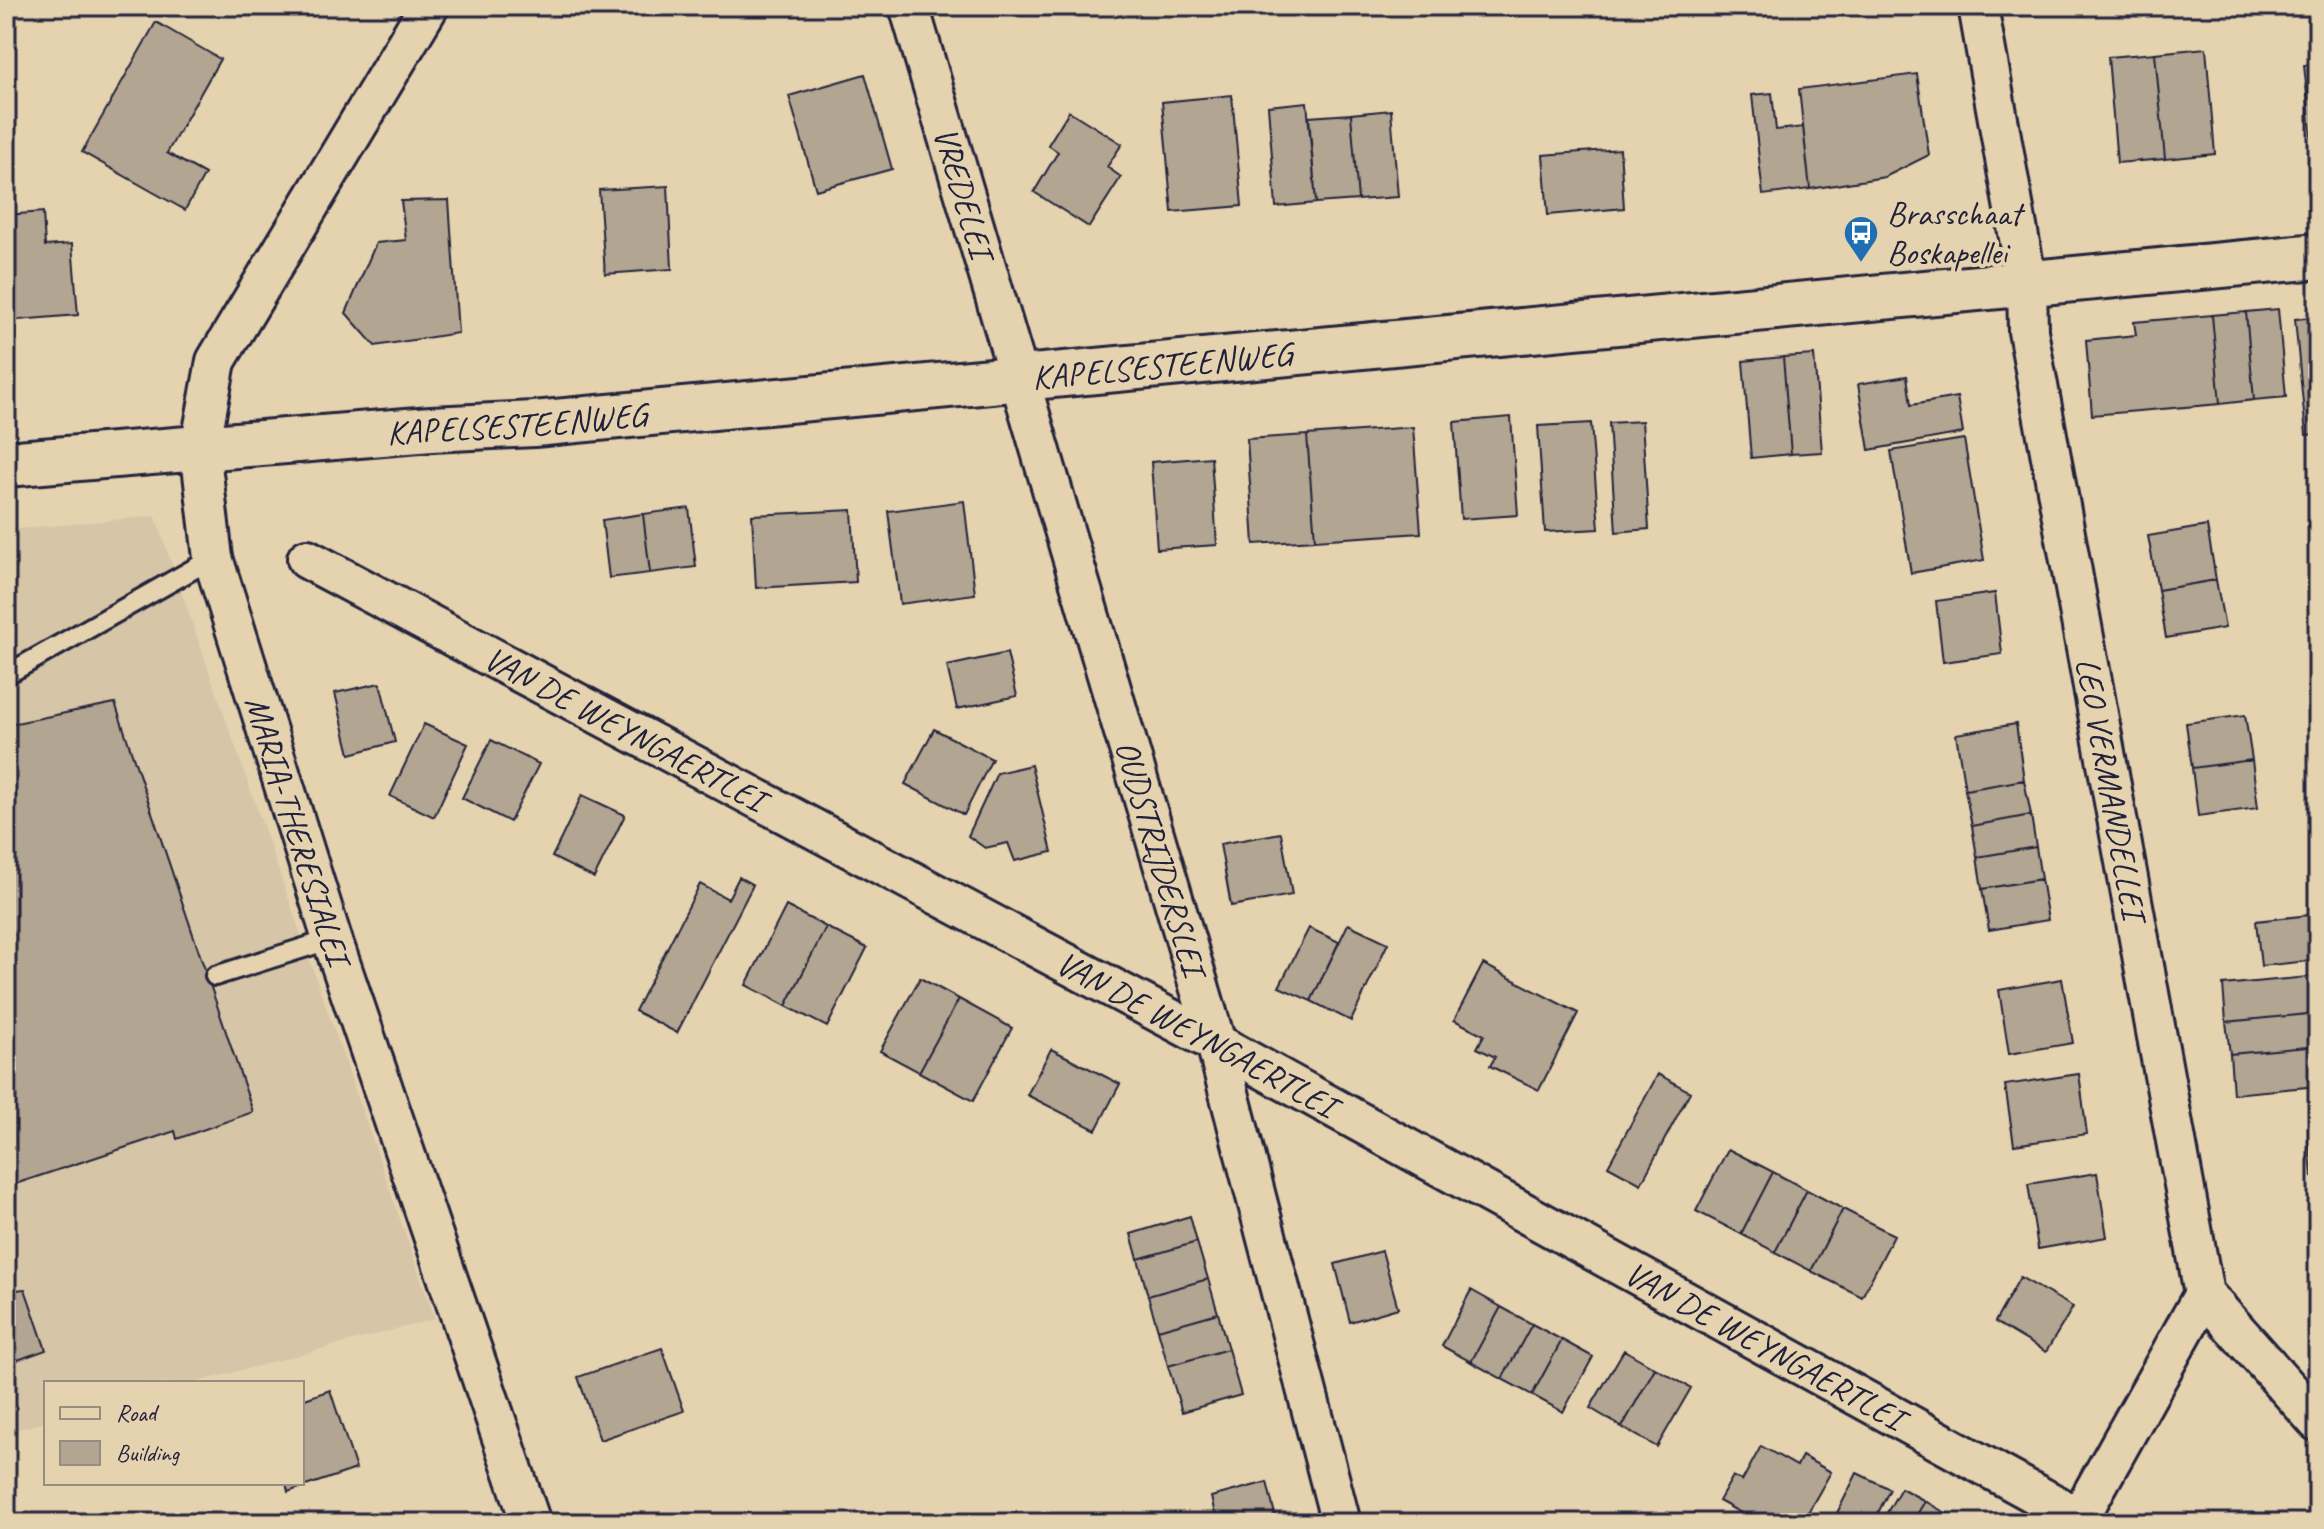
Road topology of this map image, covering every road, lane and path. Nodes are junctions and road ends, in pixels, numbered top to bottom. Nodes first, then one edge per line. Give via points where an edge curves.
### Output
1 (429, 6) edge
2 (909, 6) edge
3 (1978, 6) edge
4 (2318, 256) edge
5 (2027, 283) junction
6 (1017, 380) junction
7 (200, 448) junction
8 (6, 464) edge
9 (213, 558) junction
10 (307, 559) dead end
11 (6, 675) edge
12 (332, 939) junction
13 (215, 976) dead end
14 (1216, 1043) junction
15 (2204, 1294) junction
16 (2318, 1422) edge
17 (2079, 1521) edge
18 (531, 1523) edge
19 (1341, 1523) edge

1 - 7 street, MARIA-THERESIALEI via 216,361
2 - 6 street, VREDELEI
3 - 5 street, LEO VERMANDELLEI
4 - 5 main road, KAPELSESTEENWEG
5 - 6 main road, KAPELSESTEENWEG
5 - 15 street, LEO VERMANDELLEI via 2028,331
6 - 7 main road, KAPELSESTEENWEG
6 - 14 street, OUDSTRIJDERSLEI
7 - 8 main road, KAPELSESTEENWEG
7 - 9 street, MARIA-THERESIALEI
9 - 11 lane
9 - 12 street, MARIA-THERESIALEI
10 - 14 street, VAN DE WEYNGAERTLEI
12 - 13 lane
12 - 18 street, MARIA-THERESIALEI
14 - 17 street, VAN DE WEYNGAERTLEI
14 - 19 street, OUDSTRIJDERSLEI
15 - 16 street
15 - 17 street

